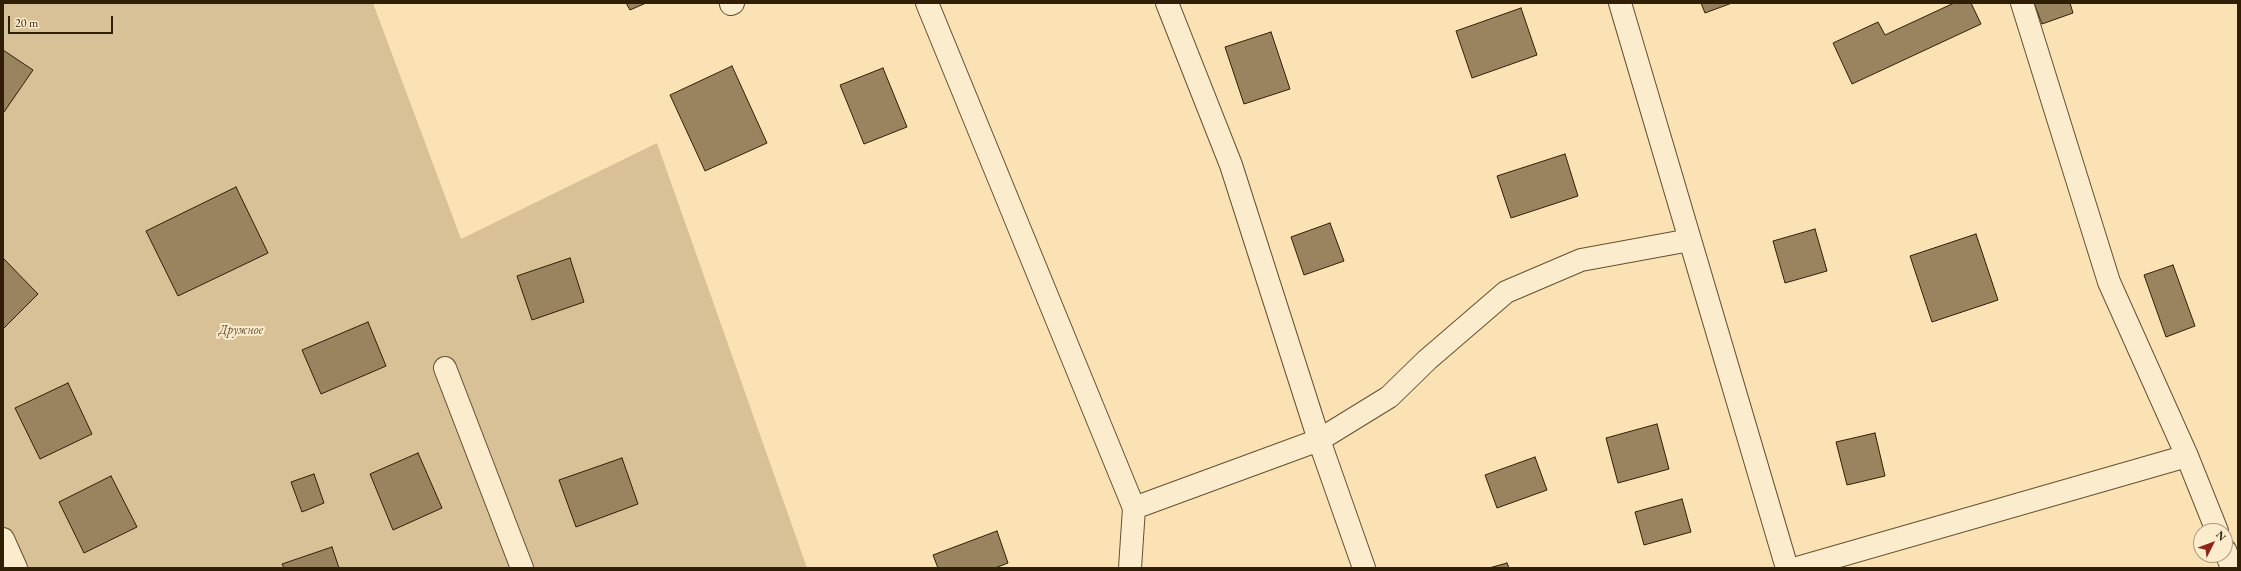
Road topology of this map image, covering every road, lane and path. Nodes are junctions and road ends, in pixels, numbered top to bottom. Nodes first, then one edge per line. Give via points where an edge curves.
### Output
1 (927, 3) edge
2 (1167, 3) edge
3 (1620, 3) edge
4 (2022, 3) edge
5 (1690, 240) junction
6 (445, 368) dead end
7 (1319, 440) junction
8 (2187, 456) junction
9 (1134, 508) junction
10 (2215, 523) edge
11 (3, 539) edge
12 (16, 568) edge
13 (522, 568) edge
14 (1130, 568) edge
15 (1364, 568) edge
16 (1787, 568) edge
17 (1797, 568) edge

1 - 9 street
2 - 7 street via 1231,165
3 - 5 street
4 - 8 street via 2109,282
5 - 7 street via 1581,260 1506,292 1427,360 1389,397
5 - 16 street
6 - 13 street
7 - 9 street
7 - 15 street
8 - 10 street
8 - 17 street
9 - 14 street
11 - 12 street

